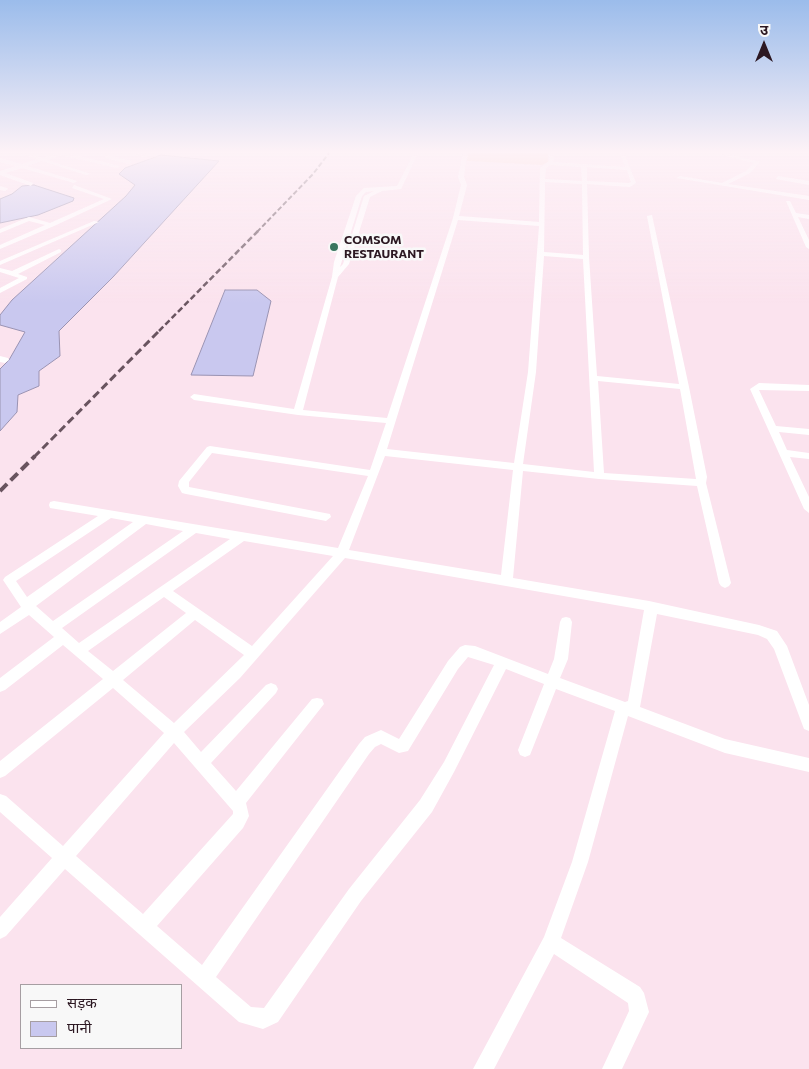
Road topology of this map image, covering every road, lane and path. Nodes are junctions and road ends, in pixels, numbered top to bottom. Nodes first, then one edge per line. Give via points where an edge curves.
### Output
1 (788, 202) dead end
2 (100, 203) edge
3 (357, 203) edge
4 (365, 203) edge
5 (460, 203) edge
6 (541, 203) edge
7 (586, 203) edge
8 (794, 214) junction
9 (650, 216) dead end
10 (809, 217) edge
11 (456, 218) junction
12 (351, 219) junction
13 (360, 219) junction
14 (96, 222) dead end
15 (540, 224) junction
16 (52, 225) junction
17 (0, 231) edge
18 (0, 247) edge
19 (809, 247) edge
20 (59, 251) dead end
21 (541, 254) junction
22 (586, 257) junction
23 (0, 262) edge
24 (0, 270) edge
25 (12, 274) junction
26 (335, 277) junction
27 (0, 291) edge
28 (592, 378) junction
29 (684, 387) junction
30 (809, 388) edge
31 (194, 397) dead end
32 (298, 412) junction
33 (390, 421) junction
34 (772, 429) junction
35 (809, 432) edge
36 (381, 452) junction
37 (783, 454) junction
38 (809, 456) edge
39 (518, 467) junction
40 (374, 474) junction
41 (600, 476) junction
42 (701, 483) junction
43 (54, 504) dead end
44 (809, 509) edge
45 (110, 514) junction
46 (326, 517) dead end
47 (144, 520) junction
48 (193, 529) junction
49 (241, 537) junction
50 (341, 555) junction
51 (507, 581) junction
52 (725, 583) dead end
53 (164, 591) junction
54 (28, 606) junction
55 (650, 607) junction
56 (195, 613) junction
57 (566, 622) dead end
58 (0, 629) edge
59 (59, 633) junction
60 (79, 650) junction
61 (254, 654) junction
62 (502, 662) junction
63 (113, 679) junction
64 (553, 681) junction
65 (0, 686) edge
66 (271, 689) dead end
67 (317, 704) dead end
68 (624, 708) junction
69 (809, 724) edge
70 (174, 732) junction
71 (525, 750) dead end
72 (201, 763) junction
73 (809, 765) edge
74 (0, 771) edge
75 (0, 802) edge
76 (236, 803) junction
77 (64, 858) junction
78 (144, 927) junction
79 (0, 930) edge
80 (551, 942) junction
81 (204, 978) junction
82 (483, 1069) edge
83 (612, 1069) edge

1 - 8 street
2 - 16 street
3 - 12 street
4 - 13 street
5 - 11 street
6 - 15 street
7 - 22 street
8 - 10 street
8 - 19 street
9 - 29 street
11 - 15 street
11 - 33 street
12 - 13 street
12 - 26 street
13 - 26 street via 346,264
14 - 23 street
15 - 21 street
16 - 17 street via 29,219
16 - 18 street
20 - 25 street
21 - 22 street
21 - 39 street via 532,372
22 - 28 street
24 - 25 street
25 - 27 street via 25,278
26 - 32 street
28 - 29 street
28 - 41 street
29 - 42 street
30 - 34 street via 754,388
31 - 32 street
32 - 33 street
33 - 36 street
34 - 35 street
34 - 37 street
36 - 39 street
36 - 40 street
37 - 38 street
37 - 44 street
39 - 41 street
39 - 51 street
40 - 46 street via 210,449 184,481 186,490
40 - 50 street
41 - 42 street
42 - 52 street
43 - 45 street
45 - 47 street
45 - 54 street via 9,580
47 - 48 street
47 - 54 street
48 - 49 street
48 - 59 street
49 - 50 street
49 - 53 street
50 - 51 street
50 - 61 street
51 - 55 street
53 - 56 street
53 - 60 street
54 - 58 street
54 - 59 street
55 - 68 street via 634,704
55 - 69 street via 772,635 780,646
56 - 61 street
56 - 63 street
57 - 64 street via 561,658
59 - 60 street
59 - 65 street
60 - 63 street
61 - 70 street
62 - 64 street
62 - 81 street via 476,652 461,653 403,746 381,737 370,742
62 - 81 street via 426,806 355,895 271,1015 258,1020 246,1015
63 - 70 street
63 - 74 street
64 - 68 street
64 - 71 street
66 - 72 street
67 - 76 street
68 - 73 street via 726,746
68 - 80 street via 580,862
70 - 72 street
70 - 77 street
72 - 76 street
75 - 77 street
76 - 78 street via 241,816 237,822
77 - 78 street
77 - 79 street
78 - 81 street
80 - 82 street
80 - 83 street via 633,994 637,1000 639,1012

